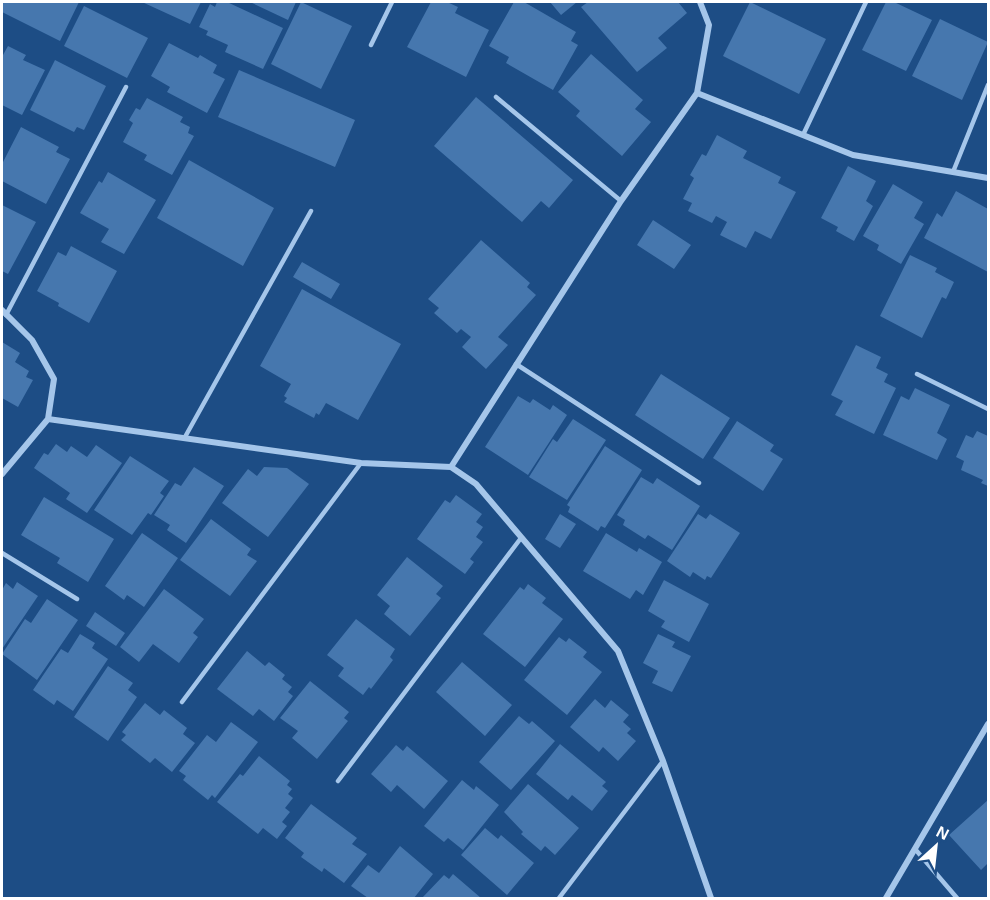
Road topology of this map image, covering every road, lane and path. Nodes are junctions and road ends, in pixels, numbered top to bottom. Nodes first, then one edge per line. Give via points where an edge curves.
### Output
1 (392, 2) edge
2 (700, 2) edge
3 (866, 2) edge
4 (371, 45) dead end
5 (988, 85) edge
6 (126, 87) dead end
7 (697, 93) junction
8 (496, 97) dead end
9 (803, 135) junction
10 (953, 172) junction
11 (988, 178) edge
12 (621, 201) junction
13 (311, 211) dead end
14 (4, 312) edge
15 (516, 364) junction
16 (917, 374) dead end
17 (988, 409) edge
18 (48, 419) junction
19 (185, 437) junction
20 (361, 463) junction
21 (451, 467) junction
22 (2, 474) edge
23 (699, 483) dead end
24 (521, 538) junction
25 (2, 553) edge
26 (77, 599) dead end
27 (182, 702) dead end
28 (988, 724) edge
29 (663, 761) junction
30 (338, 781) dead end
31 (915, 849) junction
32 (559, 898) edge
33 (711, 898) edge
34 (886, 898) edge
35 (957, 898) edge

1 - 4 lane
2 - 7 street via 709,25
3 - 9 lane
5 - 10 lane
6 - 14 lane
7 - 9 street
7 - 12 street
8 - 12 lane
9 - 10 street via 853,154
10 - 11 street
12 - 15 street
13 - 19 lane
14 - 18 street via 32,340 54,379
15 - 21 street
15 - 23 lane
16 - 17 lane
18 - 19 street
18 - 22 street
19 - 20 street
20 - 21 street
20 - 27 lane
21 - 24 street via 476,484
24 - 29 street via 618,651
24 - 30 lane
25 - 26 lane
28 - 31 street
29 - 32 lane
29 - 33 street
31 - 34 street
31 - 35 lane

